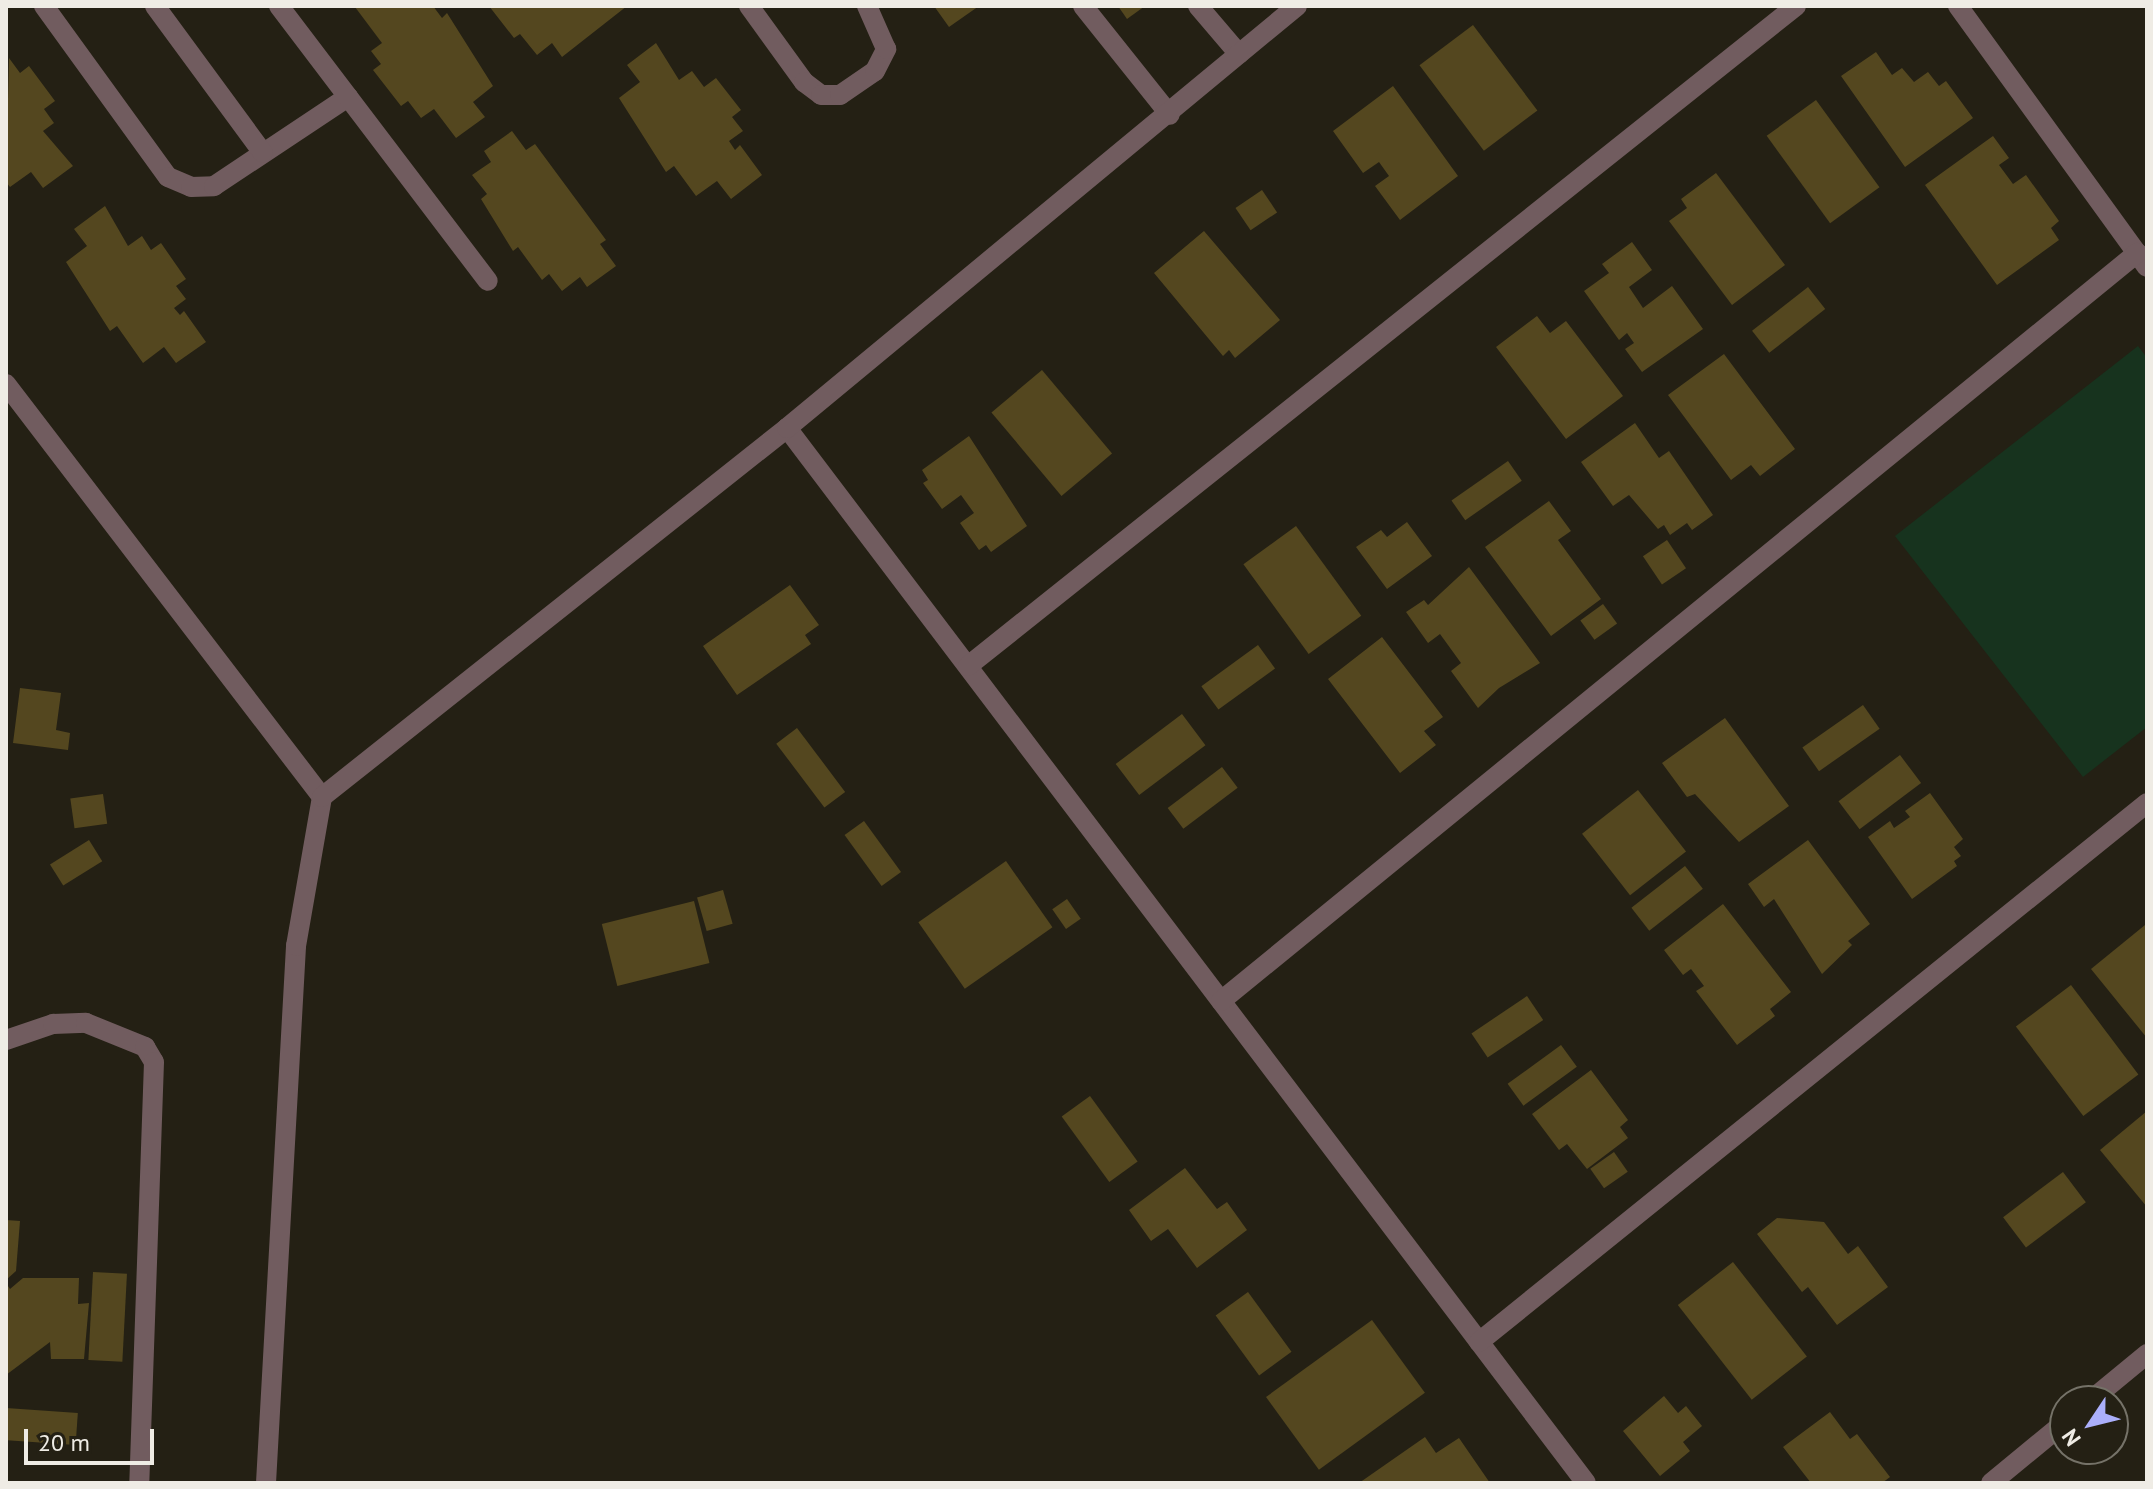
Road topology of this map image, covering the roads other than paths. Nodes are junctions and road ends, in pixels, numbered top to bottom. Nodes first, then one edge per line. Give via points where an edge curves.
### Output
1 (44, 6) edge
2 (155, 6) edge
3 (279, 6) edge
4 (749, 6) edge
5 (867, 6) edge
6 (1083, 6) edge
7 (1198, 6) edge
8 (1297, 6) edge
9 (1796, 6) edge
10 (1958, 6) edge
11 (1239, 54) junction
12 (348, 97) junction
13 (1170, 115) junction
14 (263, 153) junction
15 (2142, 260) edge
16 (488, 281) dead end
17 (6, 384) edge
18 (787, 428) junction
19 (968, 666) junction
20 (322, 797) junction
21 (2147, 803) edge
22 (1221, 1001) junction
23 (6, 1040) edge
24 (1479, 1342) junction
25 (2147, 1354) edge
26 (2109, 1385) edge
27 (2049, 1435) edge
28 (139, 1483) edge
29 (266, 1483) edge
30 (1586, 1483) edge
31 (1991, 1483) edge

1 - 14 street via 168,177 191,187 214,186
2 - 14 street
3 - 12 street
4 - 5 street via 804,82 821,95 840,95 875,71 886,49
6 - 13 street
7 - 11 street
8 - 11 street
9 - 19 street
10 - 15 street
11 - 13 street
12 - 14 street
12 - 16 street
13 - 18 street
15 - 22 street
17 - 20 street
18 - 19 street
18 - 20 street
19 - 22 street
20 - 29 street via 296,946
21 - 24 street
22 - 24 street
23 - 28 street via 42,1026 86,1023 145,1047 154,1062
24 - 30 street
25 - 26 street
27 - 31 street

